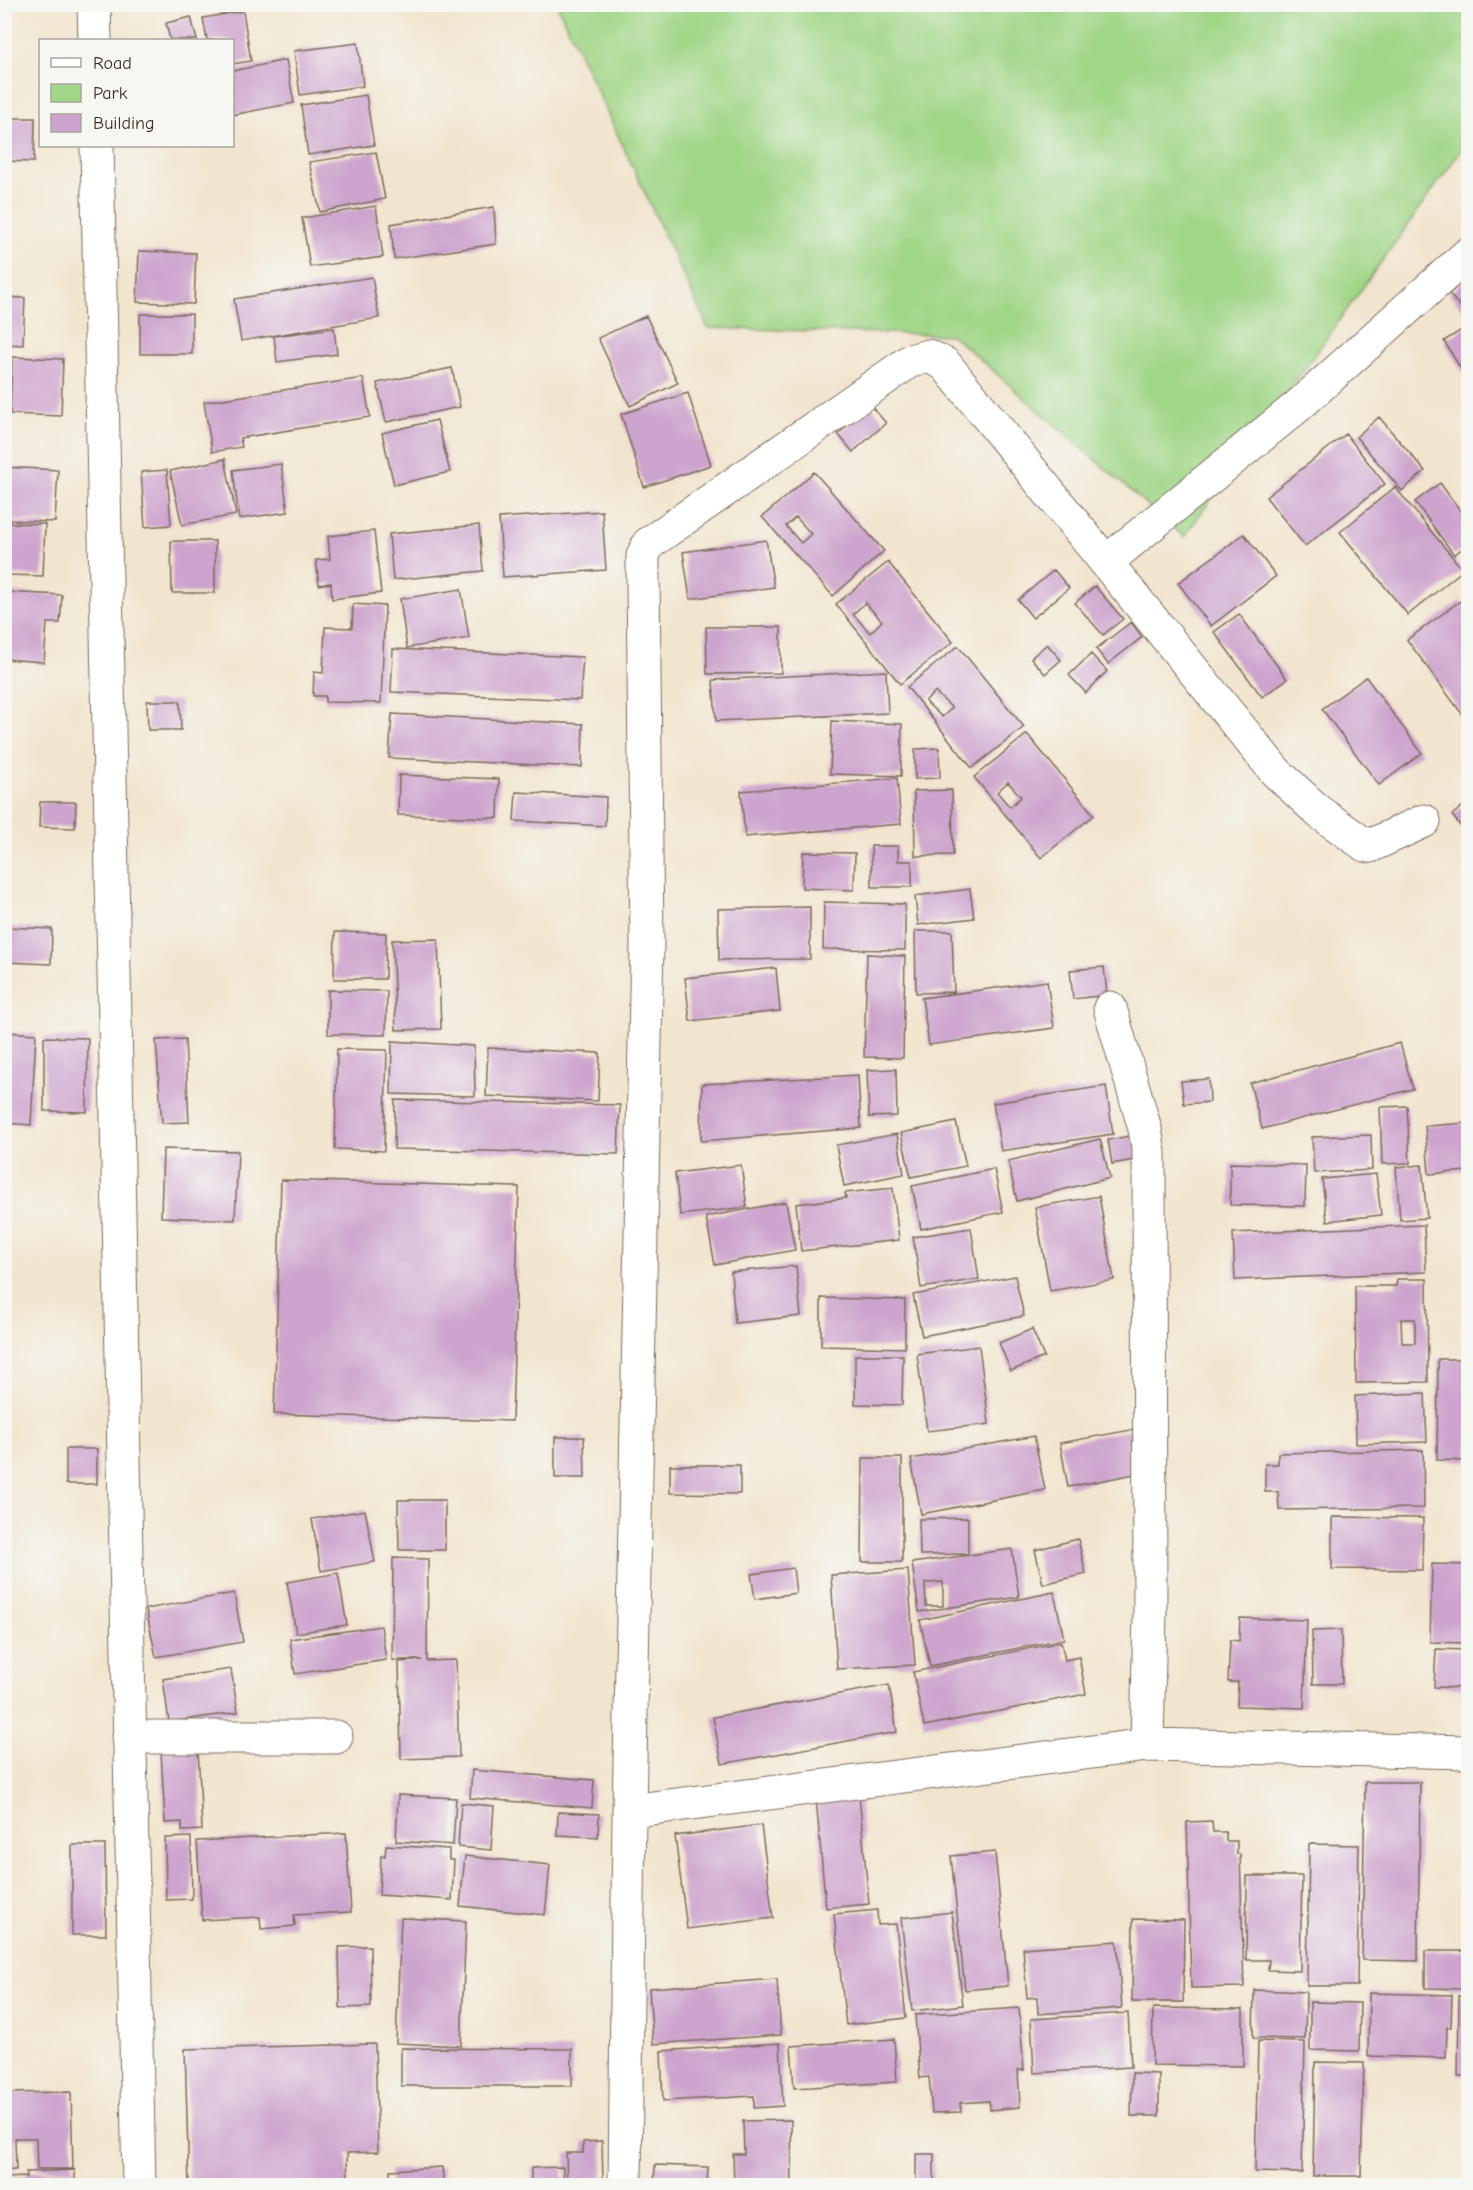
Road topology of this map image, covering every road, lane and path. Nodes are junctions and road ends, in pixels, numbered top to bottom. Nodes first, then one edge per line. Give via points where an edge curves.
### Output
1 (94, 4) edge
2 (95, 39) edge
3 (98, 147) edge
4 (1468, 254) edge
5 (1106, 562) junction
6 (1424, 821) dead end
7 (1110, 1008) dead end
8 (129, 1737) junction
9 (336, 1737) dead end
10 (1147, 1745) junction
11 (1468, 1752) edge
12 (629, 1811) junction
13 (139, 2186) edge
14 (625, 2186) edge

1 - 2 street
3 - 8 street
4 - 5 street via 1298,406
5 - 6 street via 1275,771 1319,812 1370,846
5 - 12 street via 945,364 928,356 910,361 644,550 647,944
7 - 10 street via 1149,1153
8 - 9 street
8 - 13 street
10 - 11 street
10 - 12 street
12 - 14 street

